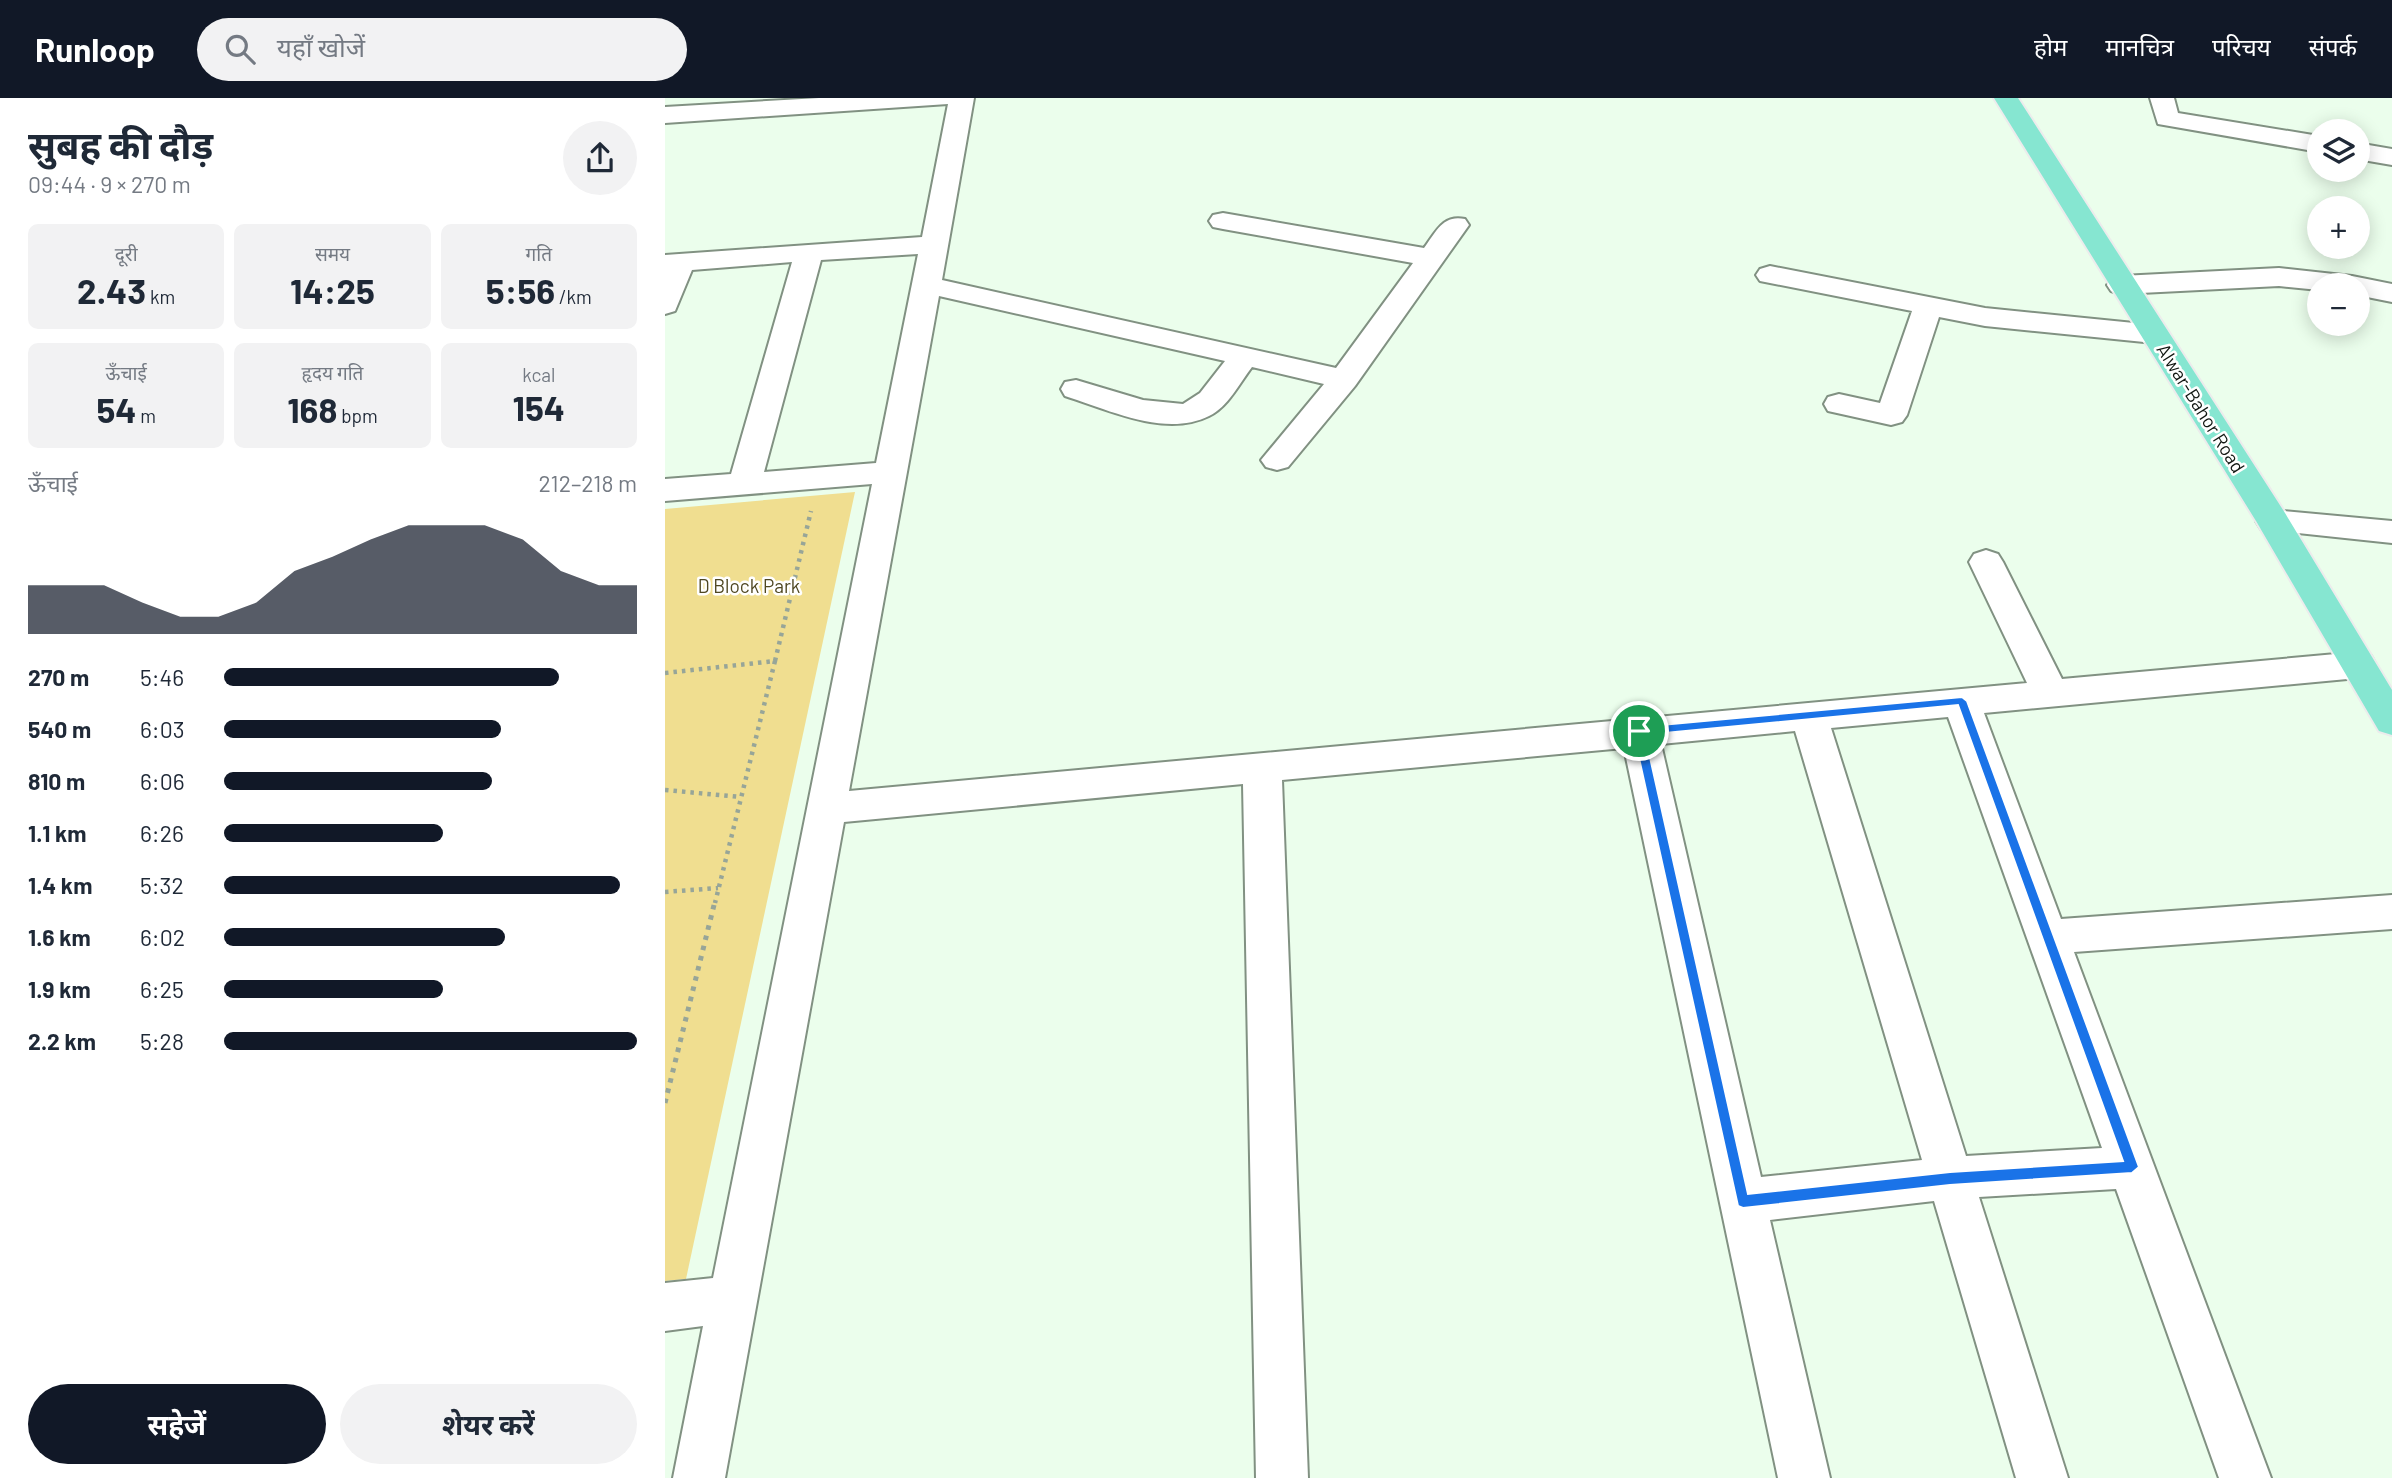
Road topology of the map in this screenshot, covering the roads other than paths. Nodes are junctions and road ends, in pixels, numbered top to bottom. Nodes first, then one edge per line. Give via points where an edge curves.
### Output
1 (941, 98) edge
2 (962, 98) edge
3 (2005, 98) edge
4 (2162, 98) edge
5 (889, 100) edge
6 (665, 115) edge
7 (2307, 142) edge
8 (2370, 153) edge
9 (2392, 157) edge
10 (1223, 221) dead end
11 (1455, 225) dead end
12 (935, 244) junction
13 (809, 253) junction
14 (1431, 258) junction
15 (673, 262) edge
16 (1770, 275) dead end
17 (2307, 280) edge
18 (927, 285) junction
19 (2121, 285) junction
20 (2370, 289) edge
21 (2392, 293) edge
22 (665, 305) edge
23 (1928, 306) junction
24 (2154, 334) junction
25 (1244, 356) junction
26 (1344, 379) junction
27 (1076, 389) dead end
28 (1839, 404) dead end
29 (1277, 460) dead end
30 (891, 472) junction
31 (744, 484) junction
32 (665, 490) edge
33 (2273, 521) junction
34 (2392, 532) edge
35 (1986, 562) dead end
36 (2358, 666) junction
37 (2050, 693) junction
38 (1962, 701) junction
39 (1809, 716) junction
40 (2392, 721) edge
41 (1639, 731) junction
42 (1262, 767) junction
43 (828, 808) junction
44 (2392, 912) edge
45 (2047, 937) junction
46 (2132, 1167) junction
47 (1950, 1178) junction
48 (1743, 1201) junction
49 (735, 1298) junction
50 (665, 1307) edge
51 (699, 1478) edge
52 (1282, 1478) edge
53 (1804, 1478) edge
54 (2042, 1478) edge
55 (2245, 1478) edge

1 - 5 street
2 - 12 street
3 - 19 main road, Alwar-Bahor Road
4 - 7 street via 2167,119
5 - 6 street
8 - 9 street
10 - 14 street
11 - 14 street
12 - 13 street
12 - 18 street
13 - 15 street
13 - 31 street
14 - 26 street
15 - 22 street
16 - 23 street
17 - 19 street via 2279,277
18 - 25 street
18 - 30 street
19 - 24 main road, Alwar-Bahor Road
20 - 21 street
23 - 24 street via 1985,317
23 - 28 street via 1891,415
24 - 33 main road, Alwar-Bahor Road
25 - 26 street
25 - 27 street via 1209,401 1182,415 1166,415
26 - 29 street
30 - 31 street
30 - 43 street
31 - 32 street
33 - 34 street
33 - 36 main road, Alwar-Bahor Road
35 - 37 street
36 - 37 street
36 - 40 main road, Alwar-Bahor Road
37 - 38 street
38 - 39 street
38 - 45 street
39 - 41 street
39 - 47 street
41 - 42 street
41 - 48 street
42 - 43 street
42 - 52 street
43 - 49 street
44 - 45 street
45 - 46 street
46 - 47 street
46 - 55 street
47 - 48 street
47 - 54 street
48 - 53 street
49 - 50 street
49 - 51 street

